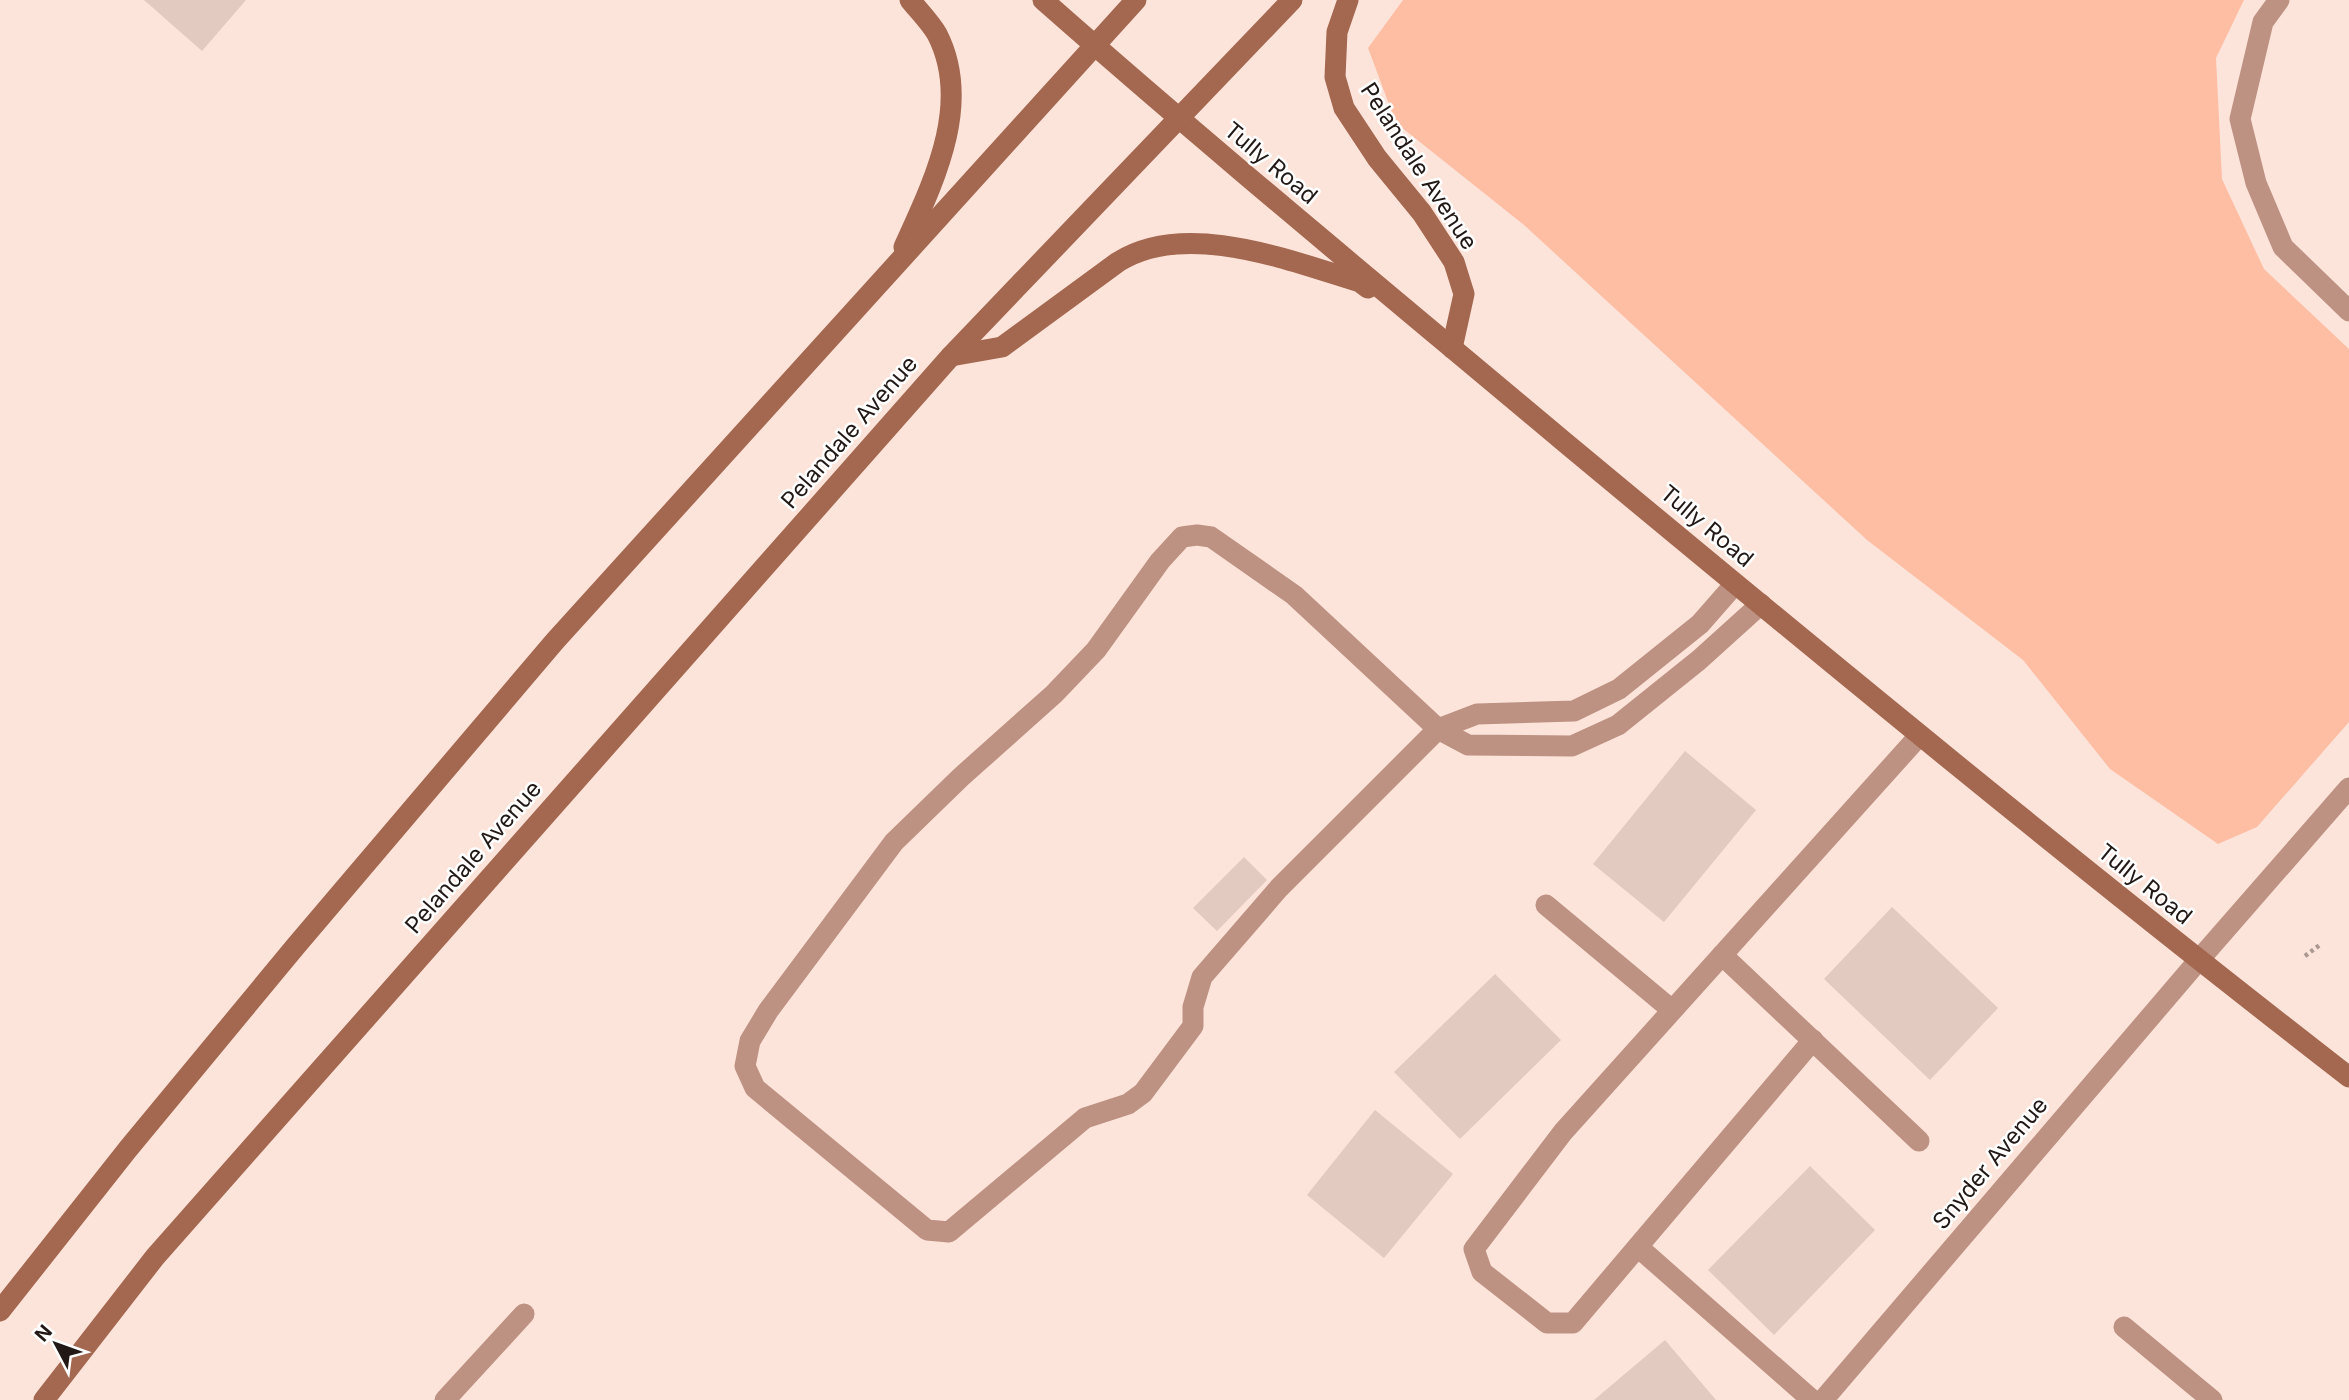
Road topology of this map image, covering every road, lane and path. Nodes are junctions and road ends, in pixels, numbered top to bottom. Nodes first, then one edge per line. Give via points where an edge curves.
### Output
1 (910, 0) edge
2 (1043, 0) edge
3 (1136, 0) edge
4 (1292, 0) edge
5 (1348, 0) edge
6 (2279, 0) edge
7 (1094, 45) junction
8 (1179, 120) junction
9 (895, 266) junction
10 (2349, 311) edge
11 (1452, 348) junction
12 (951, 356) junction
13 (1735, 584) junction
14 (1761, 604) junction
15 (1438, 729) junction
16 (1919, 736) junction
17 (2349, 788) edge
18 (1546, 905) dead end
19 (2320, 944) dead end
20 (1722, 955) junction
21 (2305, 956) dead end
22 (2198, 961) junction
23 (1672, 1010) junction
24 (1813, 1040) junction
25 (2349, 1077) edge
26 (1919, 1141) dead end
27 (1637, 1247) junction
28 (0, 1311) edge
29 (524, 1314) dead end
30 (2124, 1327) dead end
31 (44, 1400) edge
32 (444, 1400) edge
33 (1812, 1400) edge
34 (1823, 1400) edge
35 (2212, 1400) edge

1 - 9 main road via 942,46 951,114 925,200
2 - 7 main road, Tully Road
3 - 7 main road
4 - 8 main road, Pelandale Avenue
5 - 11 main road, Pelandale Avenue via 1337,32 1335,77 1344,108 1454,261 1464,294
6 - 10 street via 2263,22 2240,119 2256,183 2283,247
7 - 8 main road, Tully Road
7 - 9 main road
8 - 11 main road, Tully Road
8 - 12 main road, Pelandale Avenue
9 - 28 main road via 555,641 128,1149
11 - 12 main road, Pelandale Avenue via 1360,282 1225,245 1179,244 1131,253 1002,347
11 - 13 main road, Tully Road
12 - 31 main road, Pelandale Avenue via 155,1257
13 - 14 main road, Tully Road
13 - 15 street via 1700,624 1619,689 1574,711 1477,714
14 - 15 street via 1618,725 1573,746 1468,745
14 - 16 main road, Tully Road
15 - 15 street via 1294,595 1211,537 1182,537 1096,650 894,842 750,1041 745,1066 755,1088 927,1230 949,1232 1085,1118 1128,1104 1143,1093 1193,1026 1202,977 1279,888
16 - 20 street
16 - 22 main road, Tully Road
17 - 22 street, Snyder Avenue
18 - 23 street
19 - 21 path
20 - 23 street
20 - 24 street
22 - 25 main road, Tully Road
22 - 34 street, Snyder Avenue
23 - 27 street via 1563,1132 1474,1249 1482,1272 1547,1323 1573,1323
24 - 26 street
24 - 27 street
27 - 33 street
29 - 32 street
30 - 35 street

